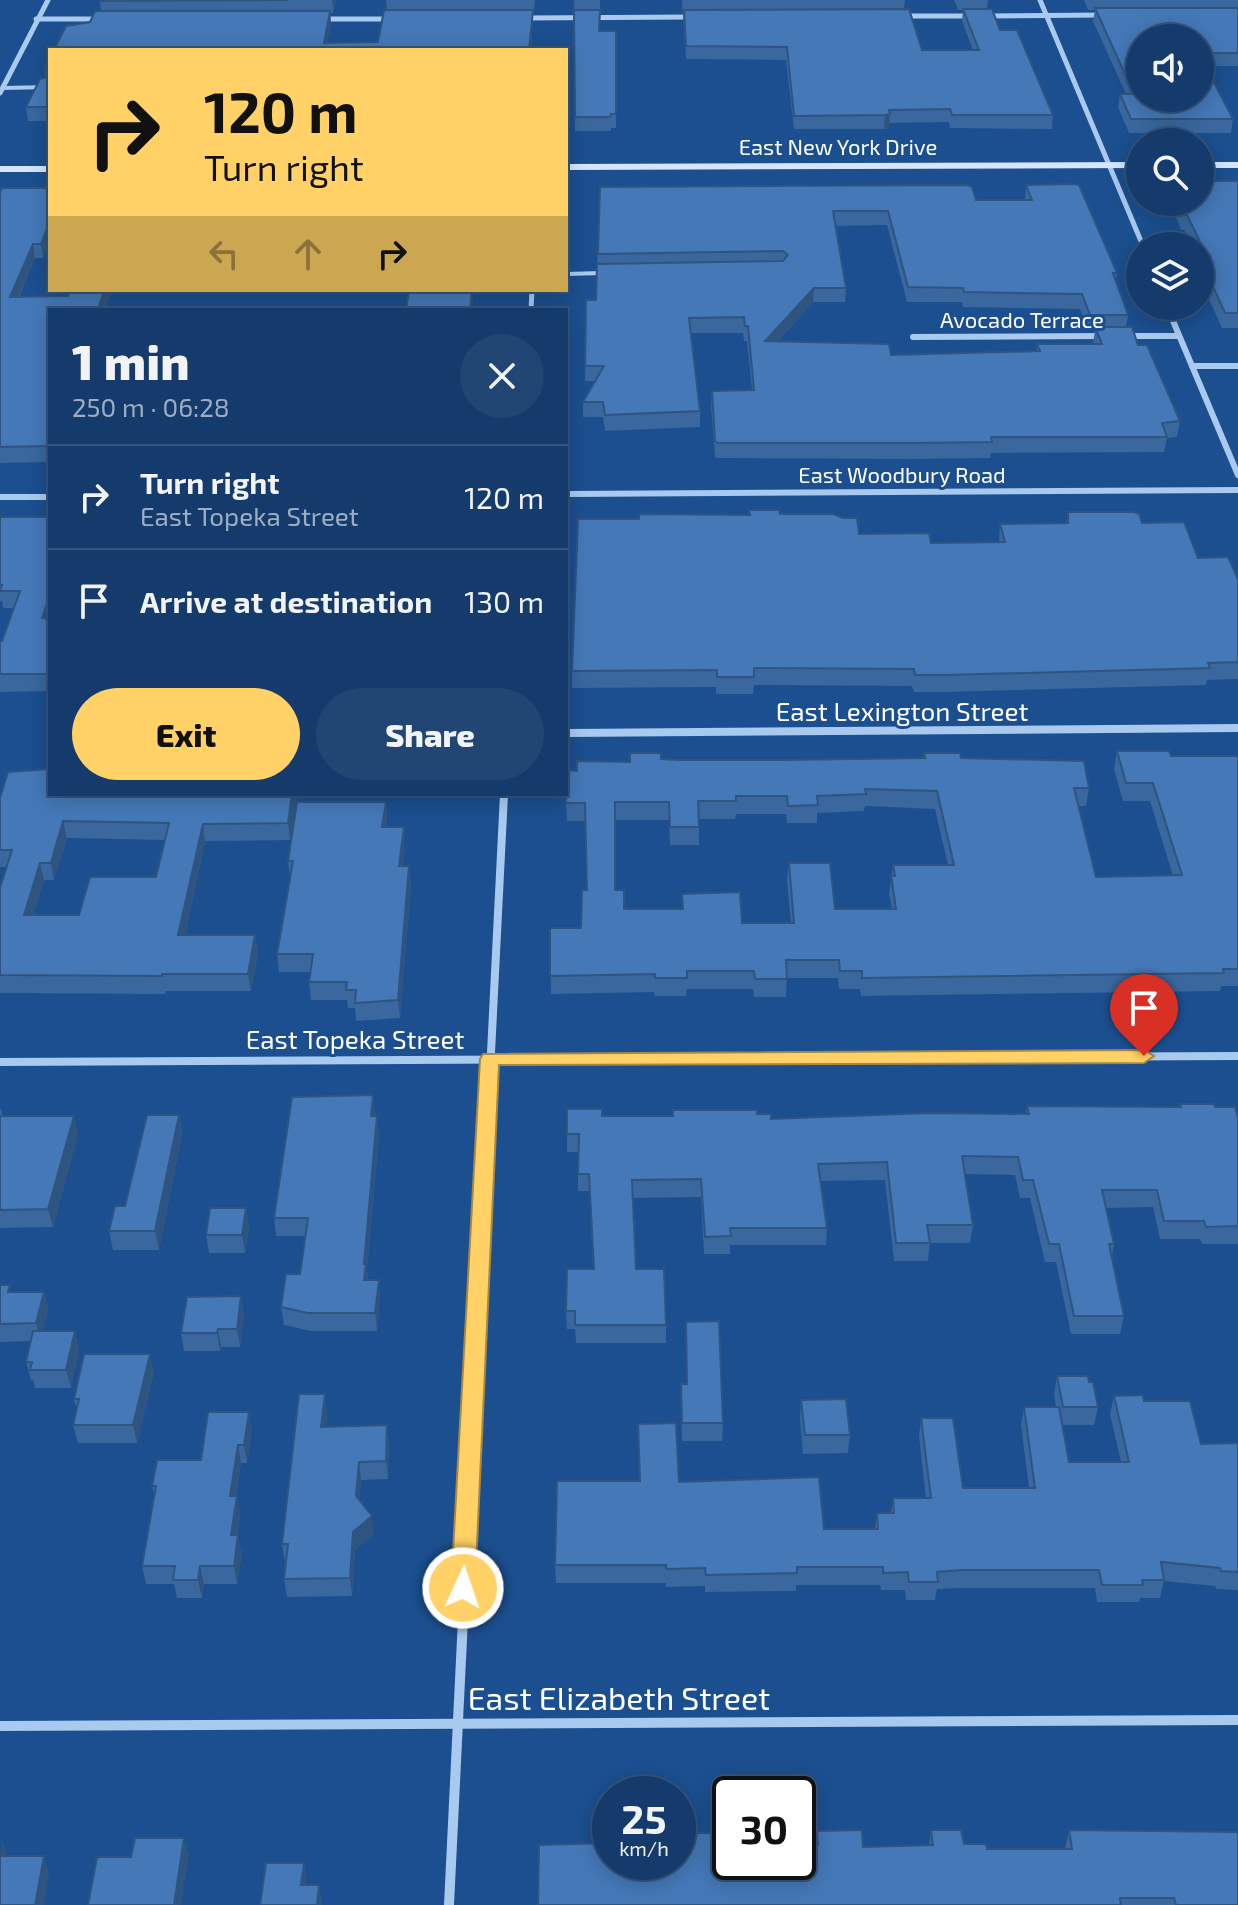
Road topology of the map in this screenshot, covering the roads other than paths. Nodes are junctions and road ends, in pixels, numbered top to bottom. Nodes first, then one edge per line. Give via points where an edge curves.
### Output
1 (48, 0) edge
2 (1040, 0) edge
3 (1117, 15) edge
4 (893, 16) edge
5 (1047, 16) junction
6 (702, 17) edge
7 (399, 18) edge
8 (511, 18) edge
9 (36, 19) junction
10 (113, 19) edge
11 (320, 19) edge
12 (48, 87) edge
13 (1, 90) edge
14 (1109, 165) junction
15 (1126, 165) edge
16 (1214, 165) edge
17 (1238, 165) edge
18 (568, 167) edge
19 (0, 169) edge
20 (48, 169) edge
21 (1137, 232) edge
22 (612, 273) edge
23 (568, 274) edge
24 (1172, 320) edge
25 (1178, 336) junction
26 (913, 337) dead end
27 (1192, 366) junction
28 (1238, 366) edge
29 (1238, 475) edge
30 (1238, 490) edge
31 (568, 494) edge
32 (0, 497) edge
33 (48, 497) edge
34 (1238, 728) edge
35 (568, 733) edge
36 (504, 796) edge
37 (1238, 1056) edge
38 (489, 1059) junction
39 (0, 1062) edge
40 (1238, 1720) edge
41 (456, 1723) junction
42 (0, 1726) edge
43 (449, 1905) edge

1 - 9 street
2 - 5 street
3 - 5 street
4 - 5 street
5 - 14 street
6 - 8 street
7 - 11 street
9 - 10 street
9 - 13 street
12 - 13 lane
14 - 15 street, East New York Drive
14 - 18 street, East New York Drive
14 - 21 street
16 - 17 street
19 - 20 street
22 - 23 lane
24 - 25 street
25 - 26 street, Avocado Terrace
25 - 27 street
27 - 28 street
27 - 29 street
30 - 31 street, East Woodbury Road
32 - 33 street
34 - 35 street, East Lexington Street
36 - 38 street
37 - 38 street, East Topeka Street
38 - 39 street, East Topeka Street
38 - 41 street
40 - 41 street, East Elizabeth Street
41 - 42 street, East Elizabeth Street
41 - 43 street

